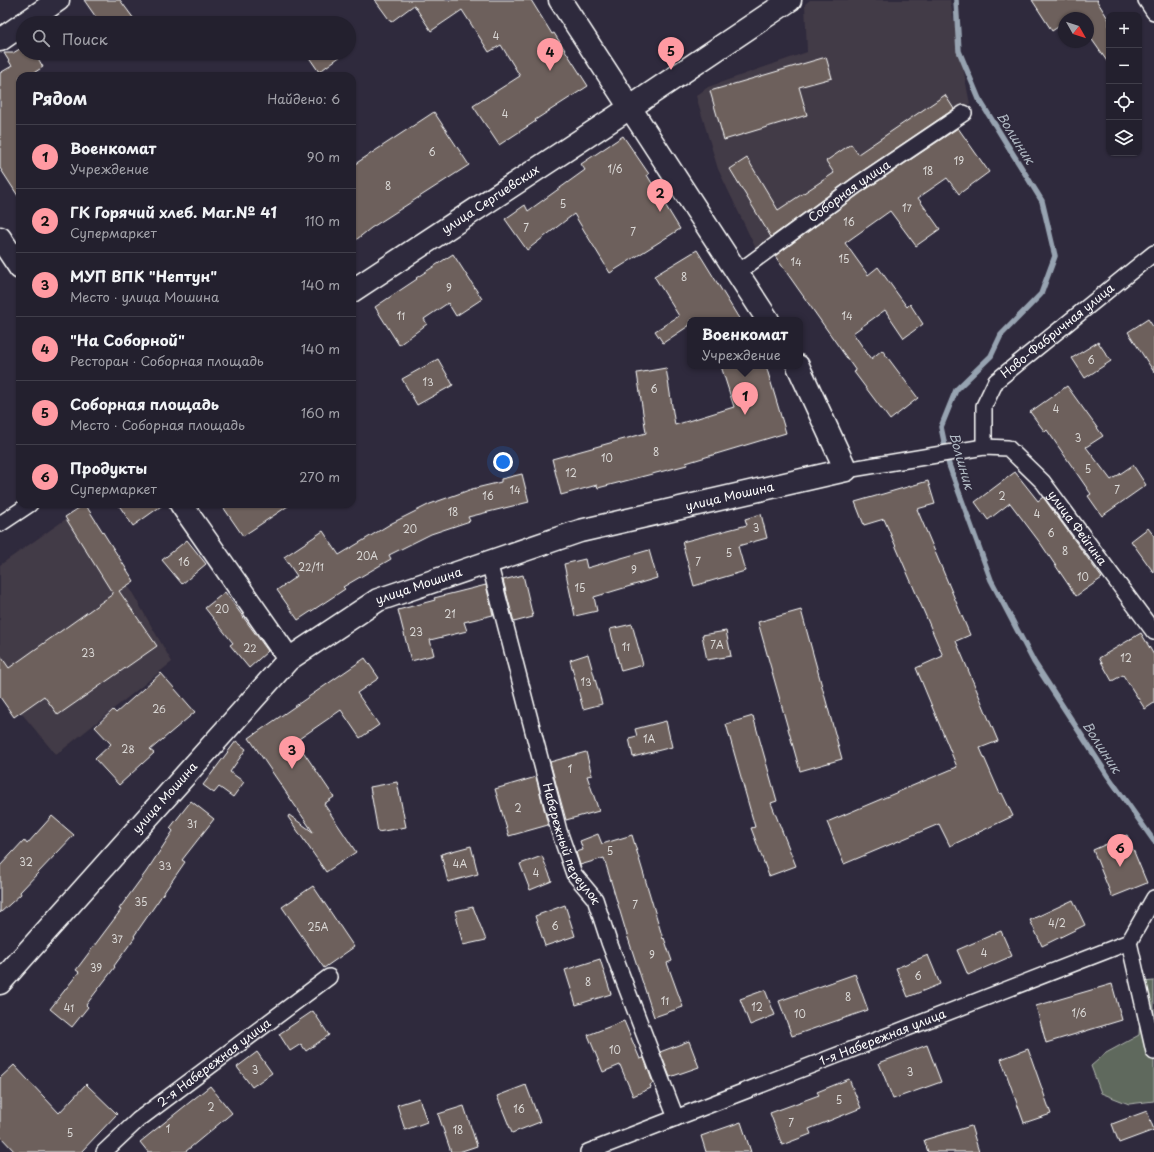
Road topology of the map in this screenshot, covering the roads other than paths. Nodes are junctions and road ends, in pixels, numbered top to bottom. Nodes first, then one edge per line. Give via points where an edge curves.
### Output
1 (58, 0) edge
2 (560, 0) edge
3 (790, 0) edge
4 (1146, 0) edge
5 (1154, 12) edge
6 (35, 16) edge
7 (16, 29) edge
8 (0, 40) edge
9 (630, 108) junction
10 (964, 113) dead end
11 (0, 238) edge
12 (1154, 253) edge
13 (16, 262) edge
14 (737, 272) junction
15 (356, 288) edge
16 (766, 317) edge
17 (799, 369) edge
18 (984, 447) junction
19 (846, 470) junction
20 (24, 508) edge
21 (184, 508) edge
22 (0, 524) edge
23 (489, 562) junction
24 (1154, 632) edge
25 (289, 659) junction
26 (1154, 898) edge
27 (1129, 942) junction
28 (329, 977) dead end
29 (0, 983) edge
30 (1154, 1052) edge
31 (676, 1118) junction
32 (104, 1152) edge
33 (588, 1152) edge

1 - 6 street
2 - 9 street
3 - 9 street, улица Сергиевских
4 - 5 street
7 - 8 street
9 - 14 street
9 - 15 street, улица Сергиевских
10 - 14 street, Соборная улица via 857,185
11 - 13 street
12 - 18 street, Ново-Фабричная улица via 996,381 984,406
14 - 16 street
17 - 19 street
18 - 19 street, улица Мошина
18 - 24 street, улица Фейгина via 1008,448 1043,482
19 - 23 street, улица Мошина via 580,532
20 - 22 street
21 - 25 street
23 - 25 street, улица Мошина via 378,600
23 - 31 street, Набережный переулок via 559,831 574,874 595,899
25 - 29 street, улица Мошина
26 - 27 street
27 - 30 street
27 - 31 street, 1-я Набережная улица
28 - 32 street, 2-я Набережная улица via 138,1120
31 - 33 street, 1-я Набережная улица

